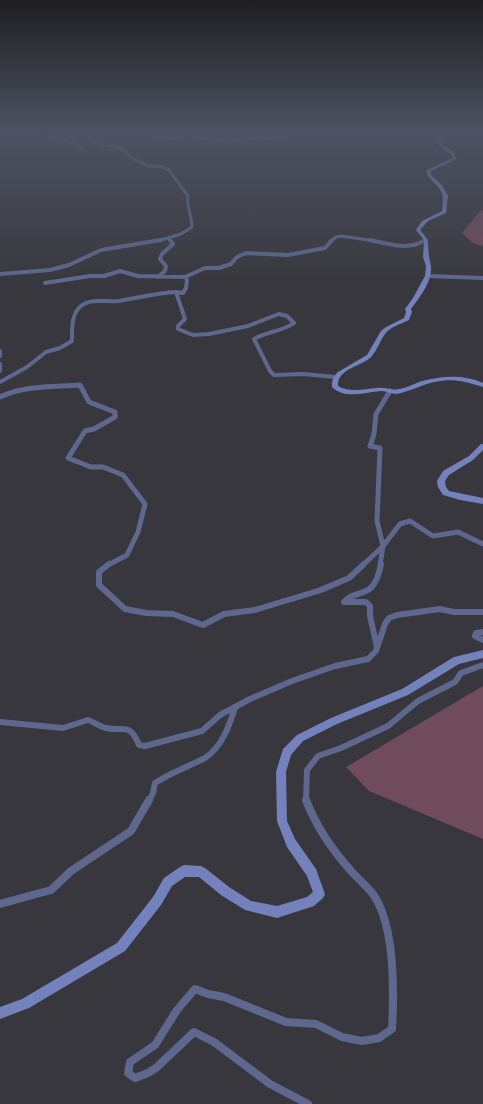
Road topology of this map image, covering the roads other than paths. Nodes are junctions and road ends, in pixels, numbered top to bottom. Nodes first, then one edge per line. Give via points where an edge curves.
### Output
1 (178, 183) edge
2 (437, 183) edge
3 (168, 238) junction
4 (426, 240) junction
5 (0, 274) edge
6 (428, 276) junction
7 (158, 277) junction
8 (185, 277) junction
9 (483, 278) edge
10 (45, 283) dead end
11 (176, 292) junction
12 (0, 351) edge
13 (0, 356) edge
14 (0, 364) edge
15 (0, 369) edge
16 (336, 377) junction
17 (0, 382) edge
18 (483, 385) edge
19 (390, 391) junction
20 (0, 397) edge
21 (483, 446) edge
22 (483, 501) edge
23 (483, 544) edge
24 (383, 546) junction
25 (483, 612) edge
26 (483, 632) edge
27 (483, 640) edge
28 (377, 648) junction
29 (483, 654) edge
30 (483, 664) edge
31 (235, 708) junction
32 (0, 722) edge
33 (0, 904) edge
34 (0, 1013) edge
35 (308, 1104) edge

1 - 3 street via 188,196 192,227
2 - 4 main road via 446,196 444,212 421,223 418,230
3 - 5 street via 101,250 69,265 50,270
3 - 7 street via 173,244 161,254 160,259 166,266 165,271
4 - 6 main road
4 - 8 street via 416,246 410,246 338,236 325,248 288,255 246,253 233,259 231,264 204,268
6 - 9 street
6 - 16 main road via 408,309 406,319 383,332 369,356 352,364
7 - 8 street
7 - 10 street via 138,276 120,271 104,276
8 - 11 street via 186,288 183,293
11 - 16 street via 185,319 178,329 194,335 206,335 283,314 292,318 294,323 280,331 260,335 254,339 270,371 274,375
11 - 17 street via 155,293 81,306 71,327 72,342 46,352 27,367
12 - 13 street
14 - 15 street
16 - 19 main road via 335,387 342,390
18 - 19 main road via 462,379 443,378 395,392
19 - 24 street via 376,414 370,446 380,448 377,522
20 - 24 street via 17,389 33,386 80,385 89,402 99,407 111,408 115,412 115,417 85,431 68,458 90,467 103,467 123,475 145,504 138,532 127,555 99,572 99,585 125,608 146,613 173,614 203,625 224,614 255,610 349,578
21 - 22 main road via 471,458 446,473 441,482 446,493
23 - 24 street via 458,532 433,536 410,521 400,524
24 - 28 street via 379,576 373,586 368,591 349,596 344,602 366,602 370,606
25 - 28 street via 440,610 397,615 385,624
26 - 27 street via 476,633 475,636
28 - 31 street via 368,659 335,666 292,681
29 - 34 main road via 457,660 405,692 327,724 300,738 287,752 281,772 282,820 291,843 312,874 319,894 310,902 277,912 249,906 201,872 184,871 168,882 157,901 121,947 25,1004
30 - 35 street via 460,673 455,682 418,701 388,726 318,756 307,770 306,800 316,821 351,871 373,894 388,932 392,1028 379,1038 362,1041 342,1037 316,1024 286,1022 224,997 195,989 177,1010 155,1044 130,1062 128,1073 135,1078 149,1073 194,1032 214,1042 270,1084
31 - 32 street via 220,715 202,731 145,746 139,745 135,734 125,728 106,728 88,720 63,728
31 - 33 street via 227,732 206,758 166,774 155,783 153,793 131,831 71,871 51,890

